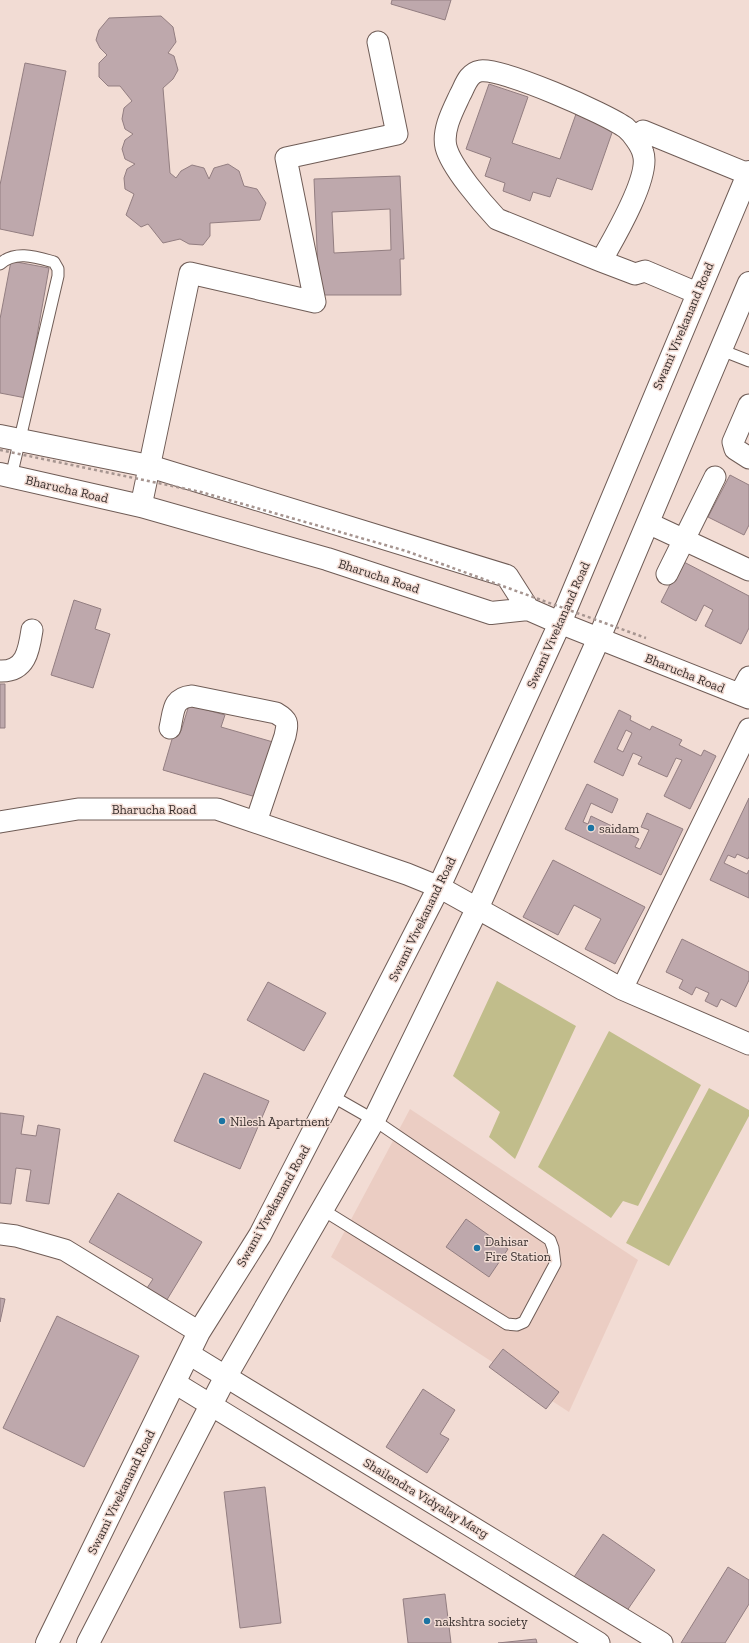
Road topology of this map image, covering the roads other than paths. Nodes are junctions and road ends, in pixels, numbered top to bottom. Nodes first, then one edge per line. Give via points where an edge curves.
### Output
1 (378, 42) dead end
2 (643, 131) dead end
3 (748, 173) edge
4 (601, 261) junction
5 (0, 264) edge
6 (749, 283) edge
7 (694, 300) junction
8 (721, 350) junction
9 (749, 361) edge
10 (749, 405) edge
11 (6, 442) edge
12 (749, 458) edge
13 (149, 466) junction
14 (6, 475) edge
15 (715, 477) dead end
16 (141, 506) junction
17 (648, 523) junction
18 (684, 540) junction
19 (749, 570) edge
20 (667, 574) dead end
21 (528, 609) junction
22 (560, 623) junction
23 (32, 630) dead end
24 (599, 638) junction
25 (0, 670) edge
26 (746, 690) edge
27 (170, 728) dead end
28 (749, 729) edge
29 (0, 822) edge
30 (256, 822) junction
31 (439, 887) junction
32 (477, 909) junction
33 (622, 989) junction
34 (749, 1044) edge
35 (332, 1096) junction
36 (374, 1120) junction
37 (323, 1210) junction
38 (0, 1234) edge
39 (199, 1332) junction
40 (189, 1354) junction
41 (226, 1376) junction
42 (175, 1383) junction
43 (212, 1404) junction
44 (47, 1643) edge
45 (88, 1643) edge
46 (599, 1643) edge
47 (662, 1643) edge

1 - 13 street via 396,134 286,158 315,302 190,273
2 - 3 street
3 - 7 main road, Swami Vivekanand Road
4 - 4 street via 497,218 485,207 460,173 446,147 447,133 452,112 470,75 488,70 506,75 599,112 627,129 638,143 644,154 642,171 628,212
4 - 7 street via 635,274 640,284 656,292
5 - 11 lane via 14,256 25,256 54,262 58,269 58,276
6 - 8 main road
7 - 22 main road, Swami Vivekanand Road
8 - 9 lane
8 - 17 main road
10 - 12 street via 733,442 735,449
11 - 13 main road
11 - 14 lane
13 - 16 street
13 - 21 main road via 507,576
14 - 16 main road, Bharucha Road
15 - 18 street
16 - 21 main road, Bharucha Road via 327,559 491,613
17 - 18 street
17 - 24 main road
18 - 19 street
18 - 20 street
21 - 22 main road, Bharucha Road
22 - 24 street, Bharucha Road
22 - 31 main road, Swami Vivekanand Road
23 - 25 street via 28,655 16,668
24 - 26 street, Bharucha Road
24 - 32 main road
27 - 30 street via 174,708 178,700 185,696 276,713 285,718 285,736
28 - 33 street
29 - 30 street, Bharucha Road via 78,808 217,808
30 - 31 street, Bharucha Road
31 - 32 street, Bharucha Road
31 - 35 main road, Swami Vivekanand Road
32 - 33 street, Bharucha Road
32 - 36 main road
33 - 34 street, Bharucha Road
35 - 36 lane
35 - 39 main road, Swami Vivekanand Road via 260,1235
36 - 37 main road
36 - 37 lane via 550,1240 555,1264 524,1322 507,1324
37 - 41 main road
38 - 39 street via 64,1250
39 - 40 main road, Swami Vivekanand Road
40 - 41 street, Shailendra Vidyalay Marg
40 - 42 main road, Swami Vivekanand Road
41 - 43 main road
41 - 47 street, Shailendra Vidyalay Marg
42 - 43 street
42 - 44 main road, Swami Vivekanand Road
43 - 45 main road
43 - 46 street

